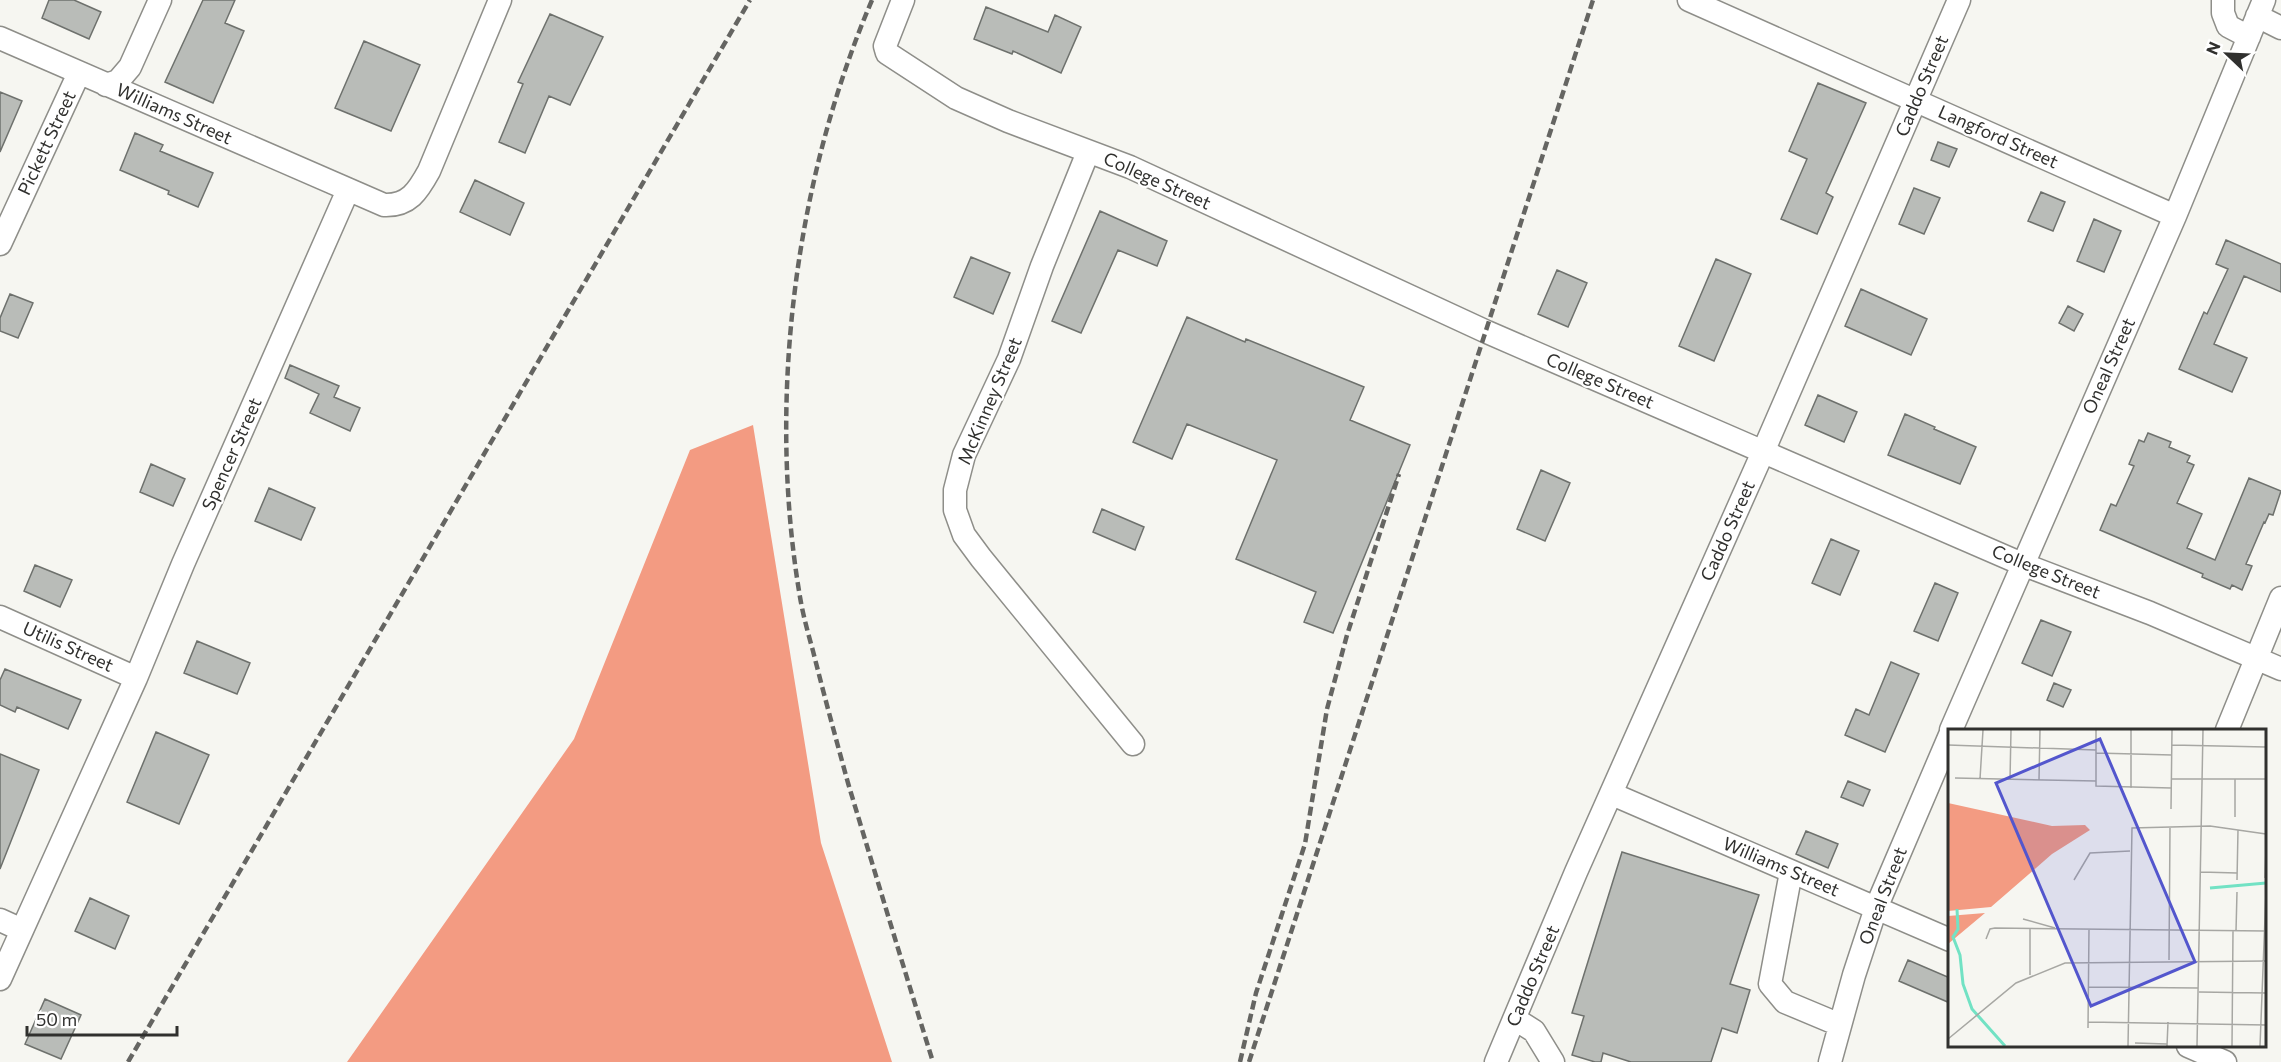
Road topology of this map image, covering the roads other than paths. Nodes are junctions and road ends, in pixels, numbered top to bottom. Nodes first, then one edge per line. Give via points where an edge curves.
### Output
1 (160, 0) edge
2 (500, 0) edge
3 (903, 0) edge
4 (1689, 0) edge
5 (1959, 0) edge
6 (2223, 0) edge
7 (2257, 18) edge
8 (2281, 28) edge
9 (0, 38) edge
10 (79, 74) junction
11 (106, 85) junction
12 (1916, 100) junction
13 (1088, 152) junction
14 (348, 190) junction
15 (2175, 216) junction
16 (0, 244) edge
17 (1763, 452) junction
18 (2022, 564) junction
19 (2281, 598) edge
20 (0, 617) edge
21 (2258, 658) junction
22 (2281, 669) edge
23 (136, 678) junction
24 (1951, 729) edge
25 (2227, 729) edge
26 (1948, 740) edge
27 (1133, 744) dead end
28 (1612, 794) junction
29 (1791, 872) junction
30 (1876, 908) junction
31 (0, 920) edge
32 (22, 930) junction
33 (1948, 939) edge
34 (0, 979) edge
35 (1515, 1019) junction
36 (1840, 1025) junction
37 (2190, 1047) edge
38 (1496, 1058) edge
39 (1553, 1062) edge
40 (1830, 1062) edge
41 (2225, 1062) edge

1 - 11 street via 130,67 118,81
2 - 14 street via 421,185 398,206 384,205
3 - 13 street, College Street via 885,46 887,53 956,98
4 - 12 street, Langford Street
5 - 12 street, Caddo Street
6 - 7 street via 2228,26
7 - 8 street
7 - 15 street, Oneal Street
9 - 10 street, Williams Street
10 - 11 street, Williams Street
10 - 16 street, Pickett Street
11 - 14 street, Williams Street
12 - 15 street, Langford Street
12 - 17 street, Caddo Street
13 - 17 street, College Street via 1130,167 1487,332
13 - 27 street, McKinney Street via 1009,359 964,455 955,490 955,510 964,536
14 - 23 street, Spencer Street
15 - 18 street, Oneal Street
17 - 18 street, College Street
17 - 28 street, Caddo Street
18 - 21 street, College Street
18 - 24 street, Oneal Street
19 - 21 street
20 - 23 street, Utilis Street
21 - 22 street, College Street
21 - 25 street
23 - 32 street, Spencer Street
26 - 30 street, Oneal Street
28 - 29 street, Williams Street
28 - 35 street, Caddo Street
29 - 30 street, Williams Street
29 - 36 street via 1770,984 1785,1002
30 - 33 street, Williams Street
30 - 36 street, Oneal Street
31 - 32 street
32 - 34 street, Spencer Street
35 - 38 street, Caddo Street
35 - 39 street via 1534,1031
36 - 40 street, Oneal Street
37 - 41 street

